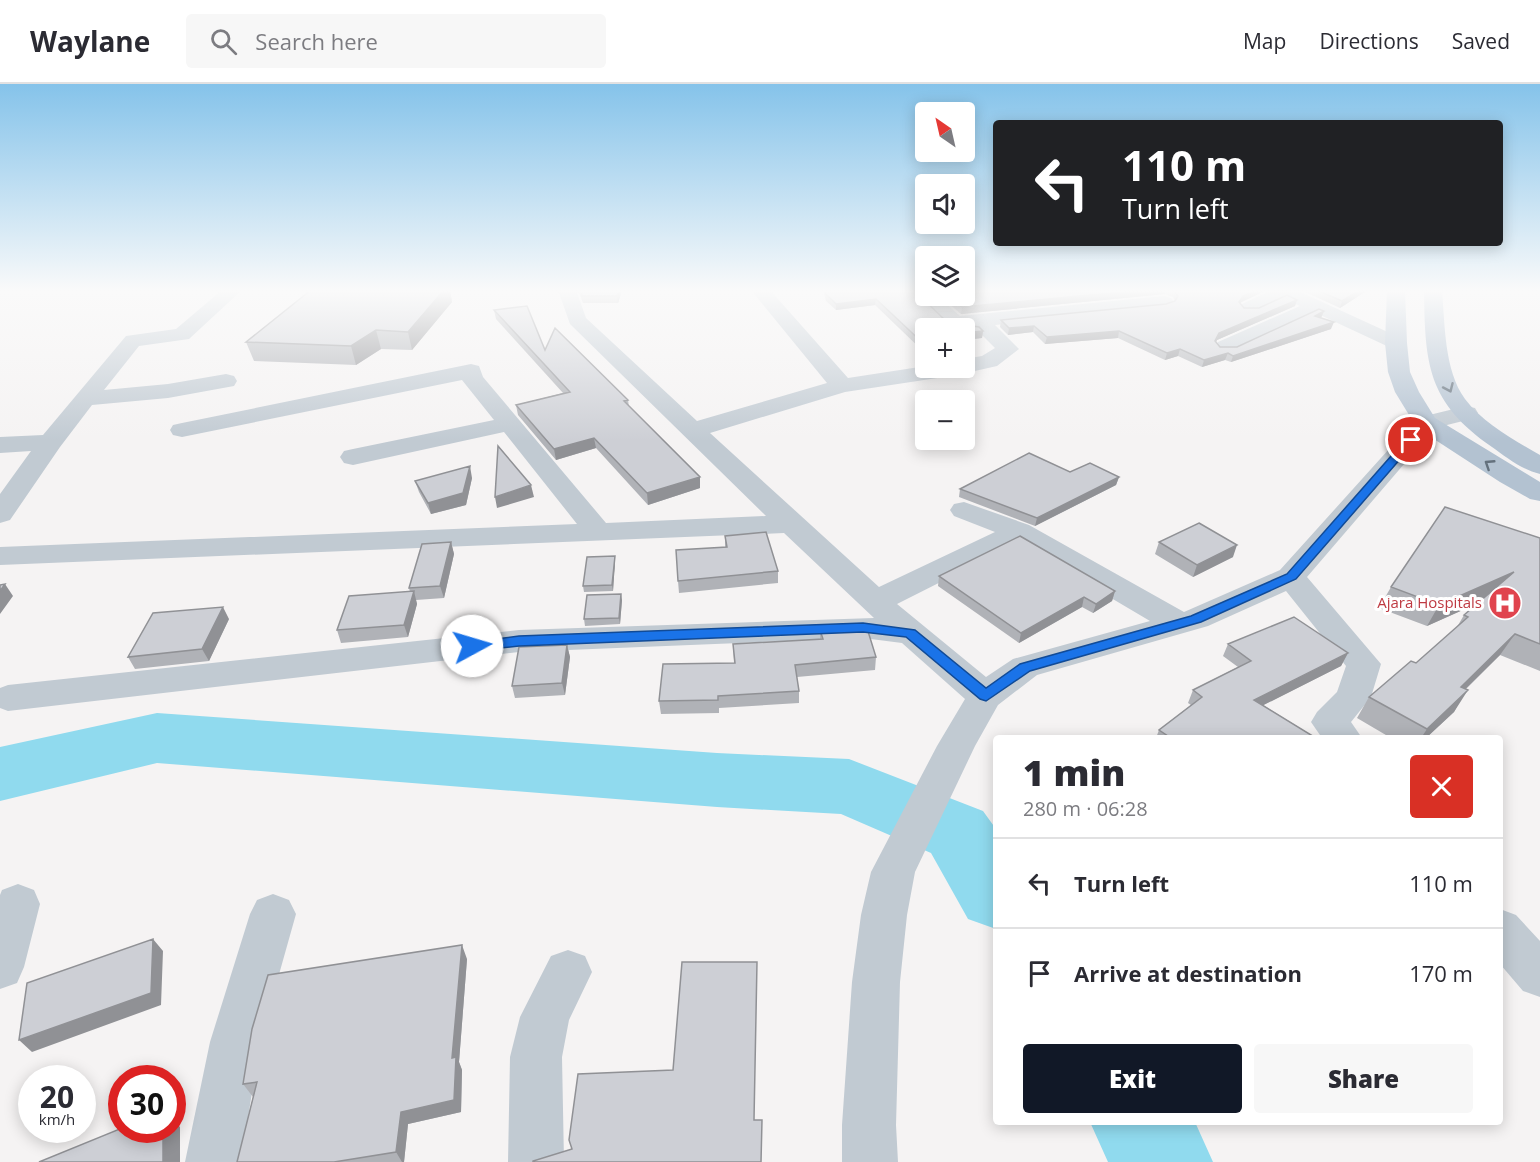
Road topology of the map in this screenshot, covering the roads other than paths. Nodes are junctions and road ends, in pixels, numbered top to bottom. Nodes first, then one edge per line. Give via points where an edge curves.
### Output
1 (133, 340) edge
2 (598, 340) edge
3 (803, 340) edge
4 (999, 340) edge
5 (1241, 340) edge
6 (1390, 340) edge
7 (1437, 340) edge
8 (1396, 343) joint
9 (1226, 347) edge
10 (975, 364) edge
11 (915, 375) edge
12 (226, 381) dead end
13 (842, 386) junction
14 (85, 399) junction
15 (1466, 413) junction
16 (1426, 423) junction
17 (508, 424) junction
18 (182, 430) dead end
19 (693, 430) junction
20 (50, 442) junction
21 (0, 445) edge
22 (353, 457) dead end
23 (1540, 466) edge
24 (1540, 493) edge
25 (964, 510) dead end
26 (0, 514) edge
27 (789, 524) junction
28 (598, 531) junction
29 (1019, 531) junction
30 (0, 556) edge
31 (1291, 576) junction
32 (875, 602) junction
33 (1179, 624) junction
34 (910, 633) junction
35 (986, 696) junction
36 (8, 698) dead end
37 (1341, 735) edge
38 (18, 904) dead end
39 (273, 914) dead end
40 (1503, 933) edge
41 (0, 967) edge
42 (568, 972) dead end
43 (1540, 975) edge
44 (213, 1162) edge
45 (536, 1162) edge
46 (870, 1162) edge

1 - 14 street
2 - 19 street
3 - 13 street
4 - 10 street via 1008,349
5 - 9 street
6 - 8 street
7 -> 15 main road via 1444,378 1455,402
8 - 16 main road via 1399,372
11 - 13 street
12 - 14 street
13 - 19 street
14 - 20 street
15 - 16 street
15 - 23 main road
24 -> 16 main road
16 - 31 street
17 - 18 street via 472,378 466,363
17 - 22 street
17 - 28 street
19 - 27 street
20 - 21 street
20 - 26 street
25 - 29 street
27 - 28 street
27 - 32 street
28 - 30 street
29 - 32 street
29 - 33 street
31 - 33 street
31 - 37 street via 1364,664 1353,697 1330,722
32 - 34 street
33 - 35 street via 1025,667
34 - 35 street
34 - 36 street via 863,627 519,641
35 - 46 street via 956,746 893,872 876,982
38 - 41 street
39 - 44 street via 235,1042
40 - 43 street
42 - 45 street via 545,1017 536,1057

